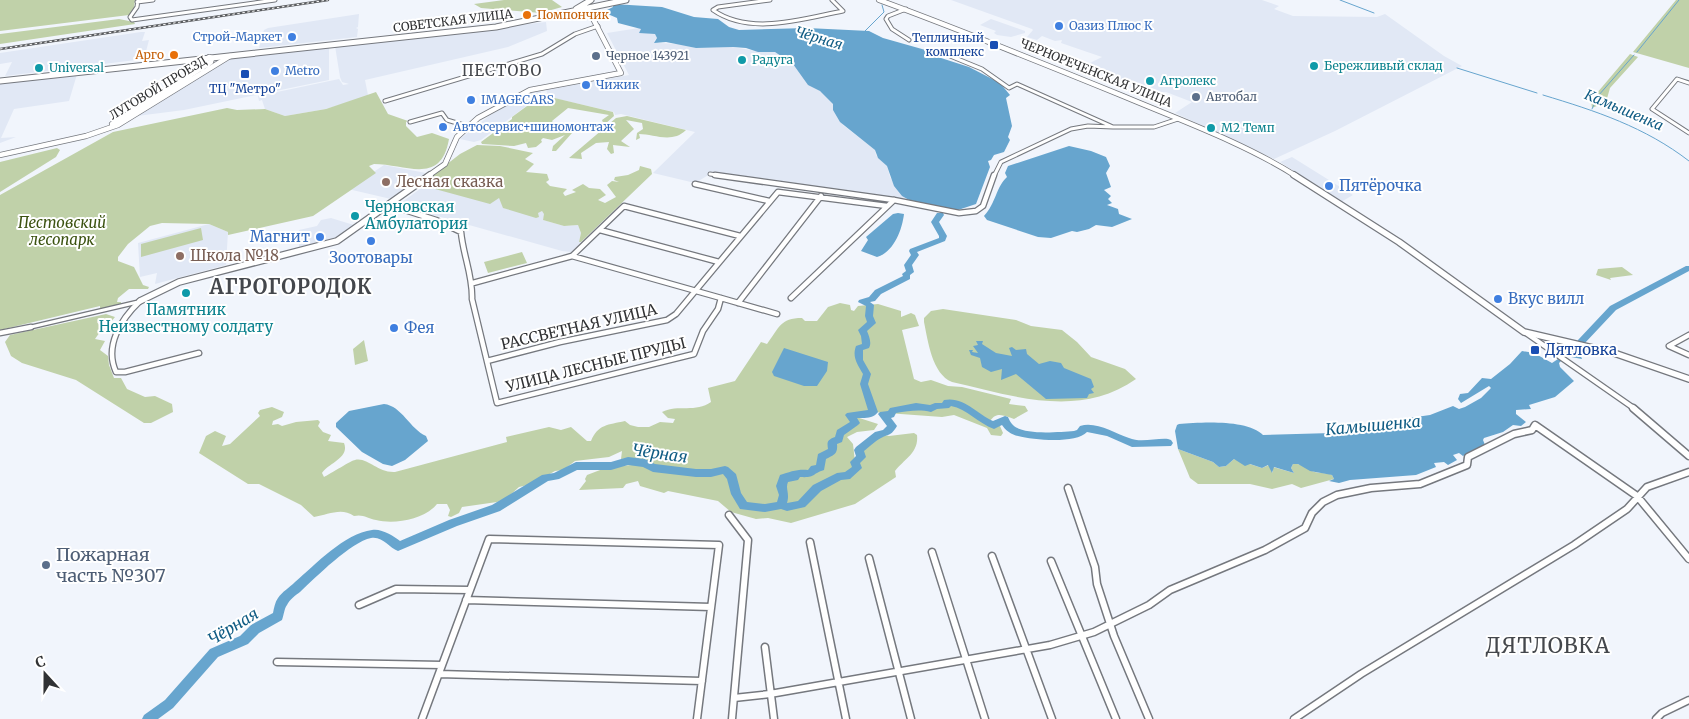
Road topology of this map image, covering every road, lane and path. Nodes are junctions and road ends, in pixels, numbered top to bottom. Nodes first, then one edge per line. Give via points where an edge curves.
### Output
1 (152, 0) edge
2 (269, 0) edge
3 (275, 0) edge
4 (626, 0) edge
5 (770, 0) edge
6 (832, 0) edge
7 (879, 0) edge
8 (138, 1) edge
9 (589, 1) edge
10 (620, 1) edge
11 (606, 4) junction
12 (906, 9) junction
13 (589, 11) junction
14 (570, 12) junction
15 (598, 26) junction
16 (909, 40) dead end
17 (938, 51) dead end
18 (232, 54) junction
19 (209, 57) junction
20 (0, 80) edge
21 (1689, 83) edge
22 (385, 101) dead end
23 (1178, 119) junction
24 (410, 122) dead end
25 (467, 126) junction
26 (1113, 126) junction
27 (1689, 133) edge
28 (64, 141) junction
29 (0, 155) edge
30 (710, 174) dead end
31 (695, 184) dead end
32 (821, 196) junction
33 (894, 200) junction
34 (769, 201) junction
35 (389, 205) junction
36 (887, 206) junction
37 (600, 230) junction
38 (740, 236) junction
39 (572, 256) junction
40 (718, 262) junction
41 (473, 283) junction
42 (695, 291) junction
43 (721, 298) junction
44 (791, 298) dead end
45 (140, 301) junction
46 (738, 303) junction
47 (777, 314) dead end
48 (30, 327) joint
49 (1524, 332) junction
50 (0, 333) edge
51 (1689, 335) edge
52 (199, 353) dead end
53 (1689, 355) edge
54 (487, 361) junction
55 (1689, 379) edge
56 (1689, 456) edge
57 (1689, 472) edge
58 (1068, 488) dead end
59 (1638, 496) junction
60 (729, 514) dead end
61 (810, 542) dead end
62 (932, 552) dead end
63 (992, 556) dead end
64 (870, 558) dead end
65 (1689, 559) edge
66 (1051, 561) dead end
67 (470, 590) junction
68 (466, 600) junction
69 (359, 605) dead end
70 (712, 607) junction
71 (1111, 624) junction
72 (1083, 636) junction
73 (765, 647) dead end
74 (1026, 650) junction
75 (967, 660) junction
76 (277, 662) dead end
77 (442, 665) junction
78 (899, 672) junction
79 (439, 674) junction
80 (702, 681) junction
81 (839, 682) junction
82 (770, 694) junction
83 (734, 698) junction
84 (1689, 700) edge
85 (422, 719) edge
86 (697, 719) edge
87 (732, 719) edge
88 (774, 719) edge
89 (846, 719) edge
90 (911, 719) edge
91 (985, 719) edge
92 (1052, 719) edge
93 (1116, 719) edge
94 (1149, 719) edge
95 (1294, 719) edge
96 (1656, 719) edge

1 - 8 street
2 - 3 street
2 - 8 street via 132,20 130,17
4 - 10 main road
5 - 6 street via 718,7 713,11 729,21 778,22 843,11
7 - 12 street, ЧЕРНОРЕЧЕНСКАЯ УЛИЦА
9 - 11 main road via 590,4
9 - 13 main road
9 - 14 main road
10 - 11 main road
11 - 13 main road, СОВЕТСКАЯ УЛИЦА
12 - 16 street via 886,19 892,29
12 - 23 street, ЧЕРНОРЕЧЕНСКАЯ УЛИЦА
13 - 14 main road, СОВЕТСКАЯ УЛИЦА
13 - 15 street
14 - 18 main road, СОВЕТСКАЯ УЛИЦА via 496,27
14 - 20 main road, СОВЕТСКАЯ УЛИЦА via 492,25
15 - 22 street via 575,34 542,54
15 - 25 street via 622,73 526,91
17 - 26 street via 982,69 1009,88 1017,84
18 - 19 main road, СОВЕТСКАЯ УЛИЦА
18 - 28 street, ЛУГОВОЙ ПРОЕЗД via 124,122 95,134
19 - 20 main road, СОВЕТСКАЯ УЛИЦА
19 - 28 street, ЛУГОВОЙ ПРОЕЗД via 211,62 111,124
21 - 27 street via 1677,79 1652,109
23 - 26 street via 1154,127
23 - 49 street, ЧЕРНОРЕЧЕНСКАЯ УЛИЦА via 1274,162 1398,242
24 - 25 street via 442,113 447,120
25 - 35 street via 457,137 445,164
26 - 33 street via 1070,129 1001,162 983,206 976,211 959,213
28 - 29 street, ЛУГОВОЙ ПРОЕЗД
30 - 33 street
31 - 34 street
32 - 34 street, РАССВЕТНАЯ УЛИЦА via 780,191
32 - 36 street, РАССВЕТНАЯ УЛИЦА
32 - 46 street
33 - 36 street
34 - 38 street, РАССВЕТНАЯ УЛИЦА
35 - 41 street via 458,230
35 - 45 street via 332,243 190,278
36 - 44 street
37 - 38 street via 624,206
37 - 39 street
37 - 40 street
38 - 40 street, РАССВЕТНАЯ УЛИЦА
39 - 41 street
39 - 42 street
40 - 42 street, РАССВЕТНАЯ УЛИЦА
41 - 54 street via 472,299
42 - 43 street
42 - 54 street, РАССВЕТНАЯ УЛИЦА via 676,314 662,322 560,342
43 - 46 street
43 - 54 street, УЛИЦА ЛЕСНЫЕ ПРУДЫ via 694,354 497,403
45 - 48 street
45 - 52 street via 128,311 117,329 112,358 116,372
46 - 47 street
48 - 50 street
49 - 55 street via 1595,348
49 - 56 street via 1639,412
51 - 53 street via 1669,346
57 - 59 street via 1652,484
58 - 71 street
59 - 65 street
59 - 71 street via 1535,425 1532,430 1514,434 1468,457 1467,465 1423,483 1344,493 1330,498 1315,508 1306,528 1265,550 1170,590
59 - 95 street via 1627,509 1530,574 1413,642
60 - 83 street via 748,540
61 - 81 street
62 - 75 street
63 - 74 street
64 - 78 street
66 - 72 street
67 - 68 street
67 - 69 street via 396,589
67 - 70 street via 489,539 719,545
68 - 70 street
68 - 77 street
70 - 80 street
71 - 72 street
71 - 94 street
72 - 74 street
72 - 93 street
73 - 82 street
74 - 75 street
74 - 92 street
75 - 78 street
75 - 91 street
76 - 77 street
77 - 79 street
78 - 81 street
78 - 90 street
79 - 80 street
79 - 85 street
80 - 86 street
81 - 82 street
81 - 89 street
82 - 83 street
82 - 88 street
83 - 87 street
84 - 96 street

